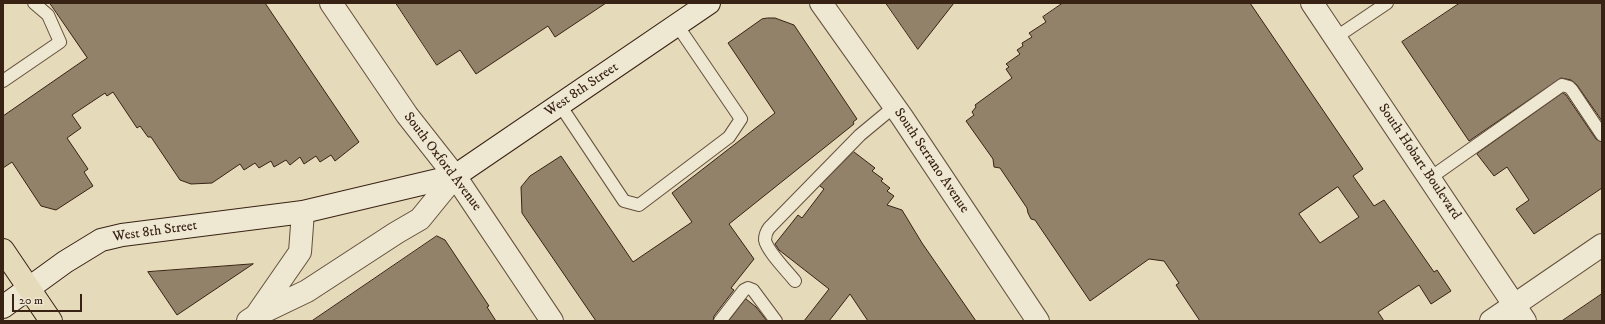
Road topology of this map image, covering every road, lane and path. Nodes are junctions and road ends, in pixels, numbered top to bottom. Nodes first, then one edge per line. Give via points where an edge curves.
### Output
1 (34, 3) edge
2 (331, 3) edge
3 (709, 3) edge
4 (821, 3) edge
5 (1312, 3) edge
6 (1387, 3) edge
7 (677, 25) junction
8 (1335, 38) junction
9 (3, 81) edge
10 (560, 105) junction
11 (895, 106) junction
12 (1602, 135) edge
13 (455, 176) junction
14 (1430, 178) junction
15 (303, 212) junction
16 (1602, 245) edge
17 (3, 250) edge
18 (796, 281) dead end
19 (29, 289) junction
20 (3, 307) edge
21 (1520, 313) edge
22 (252, 318) edge
23 (51, 321) edge
24 (552, 321) edge
25 (720, 321) edge
26 (776, 321) edge
27 (1038, 321) edge
28 (1491, 321) edge

1 - 9 lane via 48,15 60,42
2 - 13 street, South Oxford Avenue via 407,115
3 - 7 street, West 8th Street
4 - 11 street, South Serrano Avenue
5 - 8 street, South Hobart Boulevard
6 - 8 lane
7 - 10 street, West 8th Street
7 - 10 lane via 741,119 729,137 639,205 624,201
8 - 14 street, South Hobart Boulevard
10 - 13 street, West 8th Street
11 - 18 lane via 860,135 765,234 768,248
11 - 27 street, South Serrano Avenue
12 - 14 lane via 1572,90 1562,86
13 - 15 street, West 8th Street
13 - 22 street, West 8th Street via 420,219 307,291
13 - 24 street, South Oxford Avenue
14 - 21 street, South Hobart Boulevard
15 - 19 street, West 8th Street via 122,235 101,240 65,262
15 - 22 street, West 8th Street via 300,252
16 - 21 street
17 - 19 main road
19 - 20 street, West 8th Street
19 - 23 main road
21 - 28 street
25 - 26 lane via 748,288 753,290

